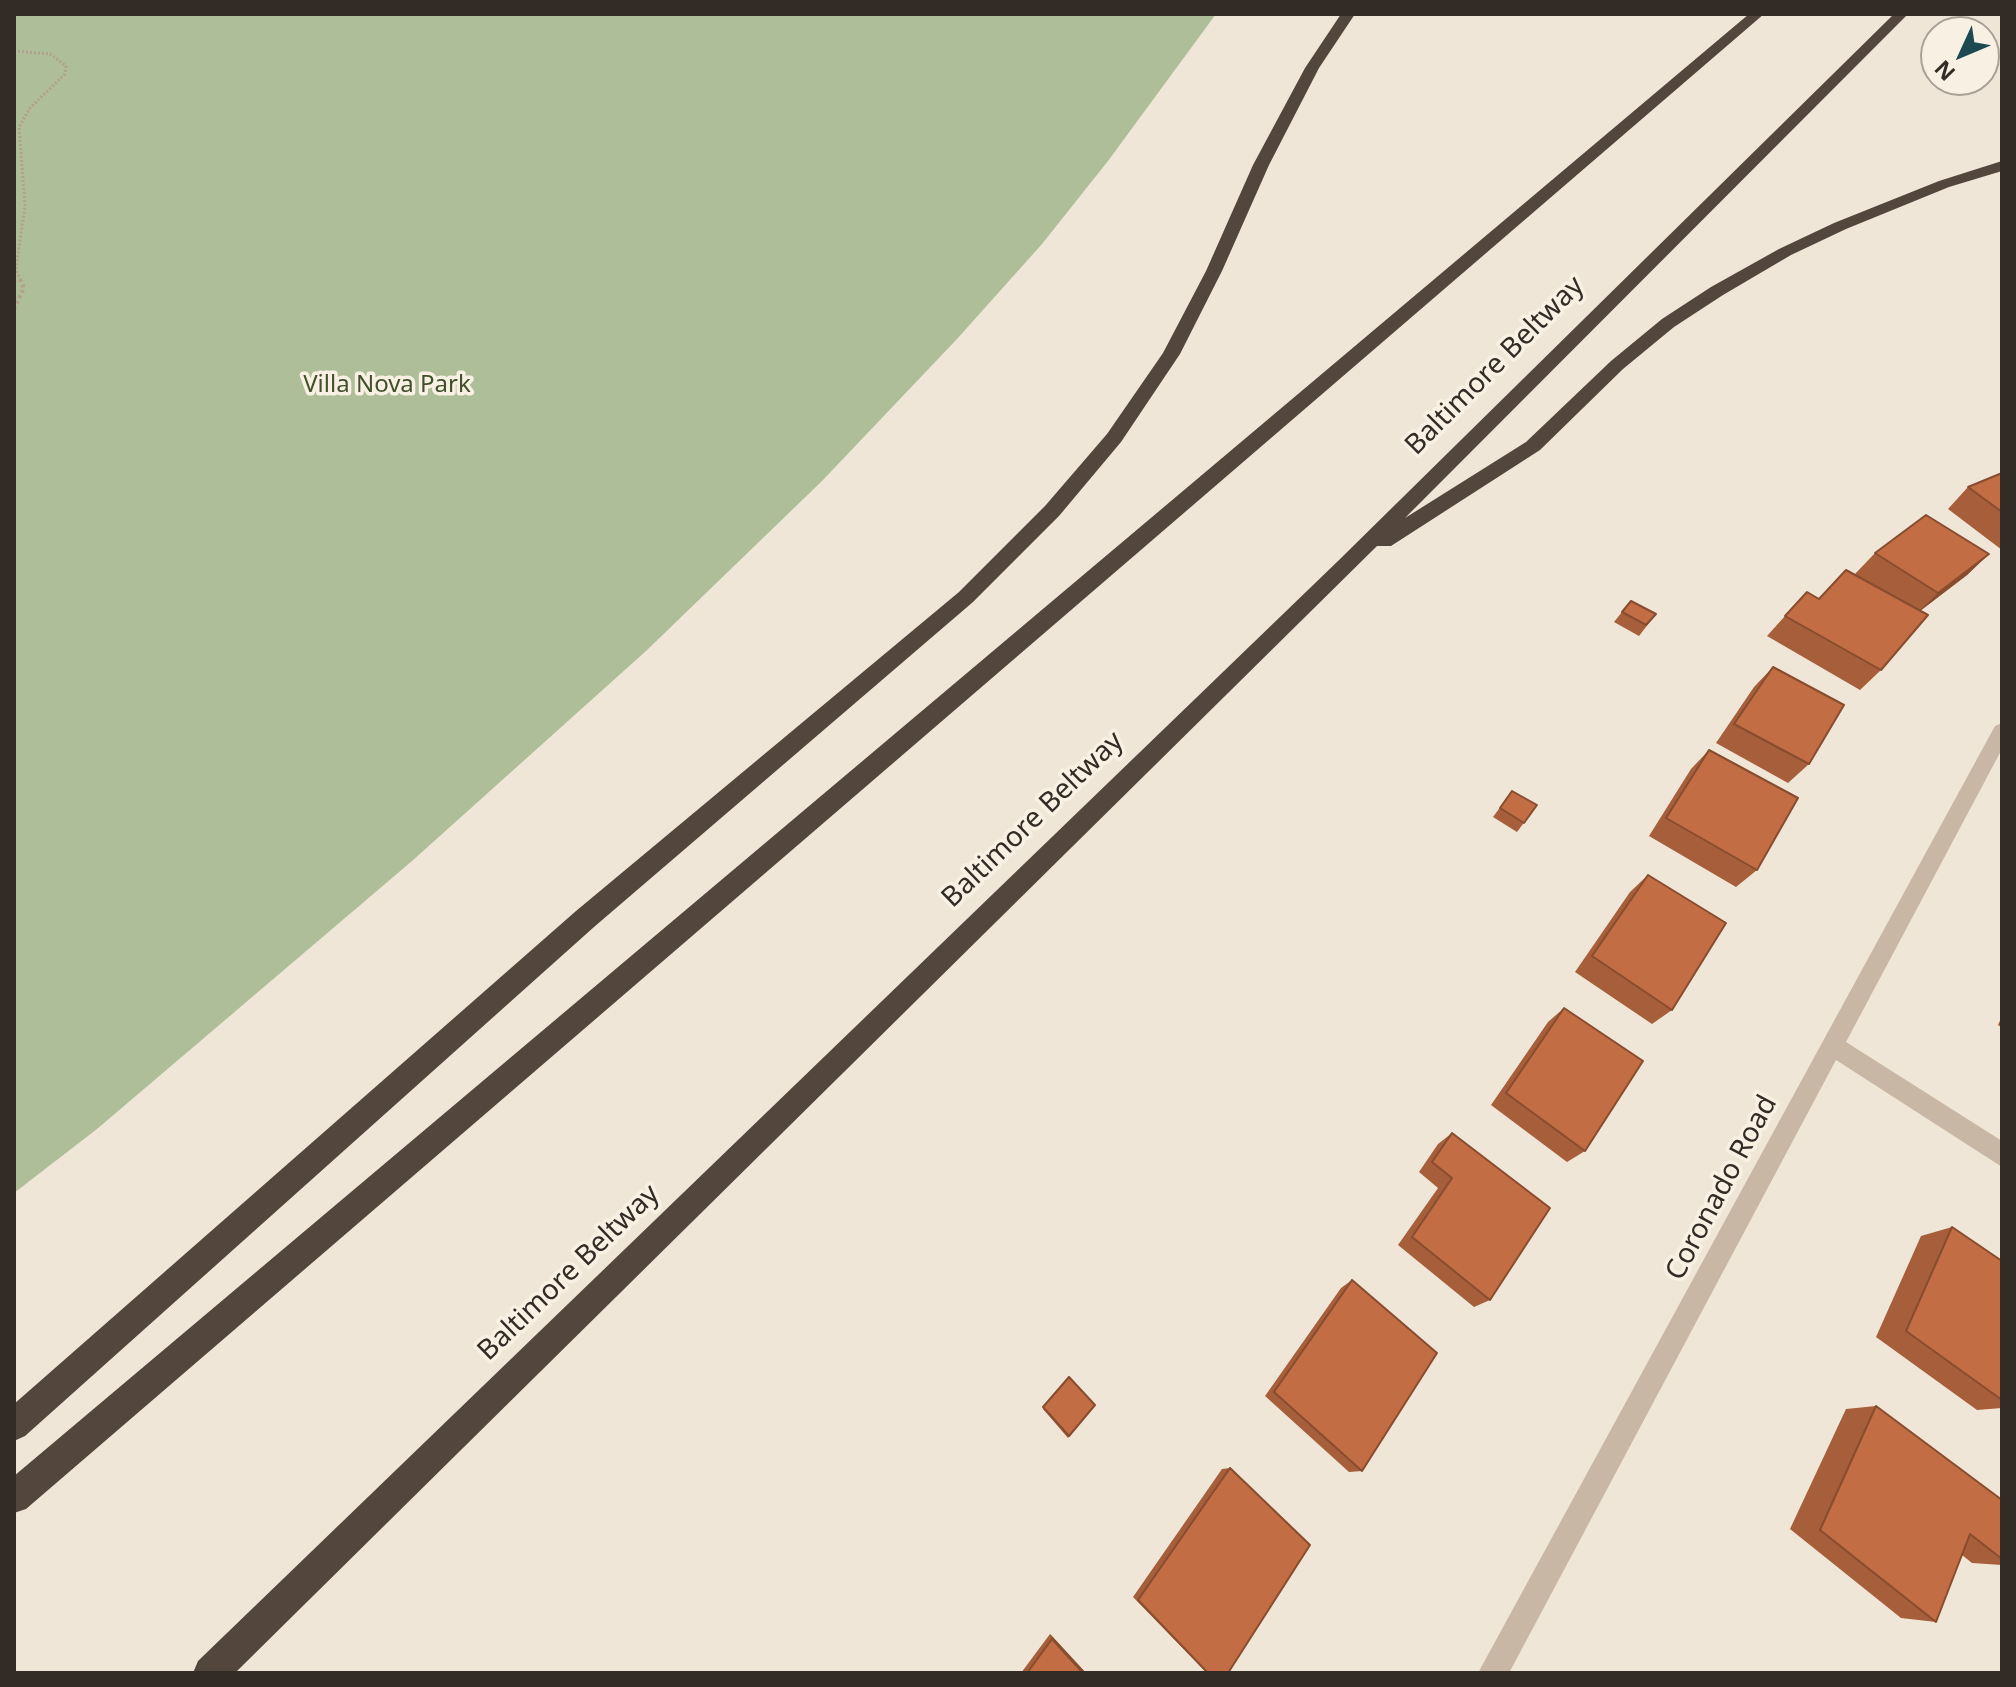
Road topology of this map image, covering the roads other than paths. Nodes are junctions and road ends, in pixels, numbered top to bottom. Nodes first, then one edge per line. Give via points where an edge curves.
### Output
1 (1348, 14) edge
2 (1757, 14) edge
3 (1901, 14) edge
4 (2002, 166) edge
5 (1345, 566) junction
6 (2002, 731) edge
7 (1833, 1046) junction
8 (2002, 1155) edge
9 (14, 1425) edge
10 (14, 1497) edge
11 (210, 1673) edge
12 (1493, 1673) edge

1 - 9 highway via 1312,68 1261,165 1171,354 1114,438 1052,511 966,597 585,919
2 - 10 highway
3 - 5 highway, Baltimore Beltway
4 - 5 highway via 1840,226 1717,291 1617,365 1533,446
5 - 11 highway, Baltimore Beltway
6 - 7 street, Coronado Road
7 - 8 street
7 - 12 street, Coronado Road

